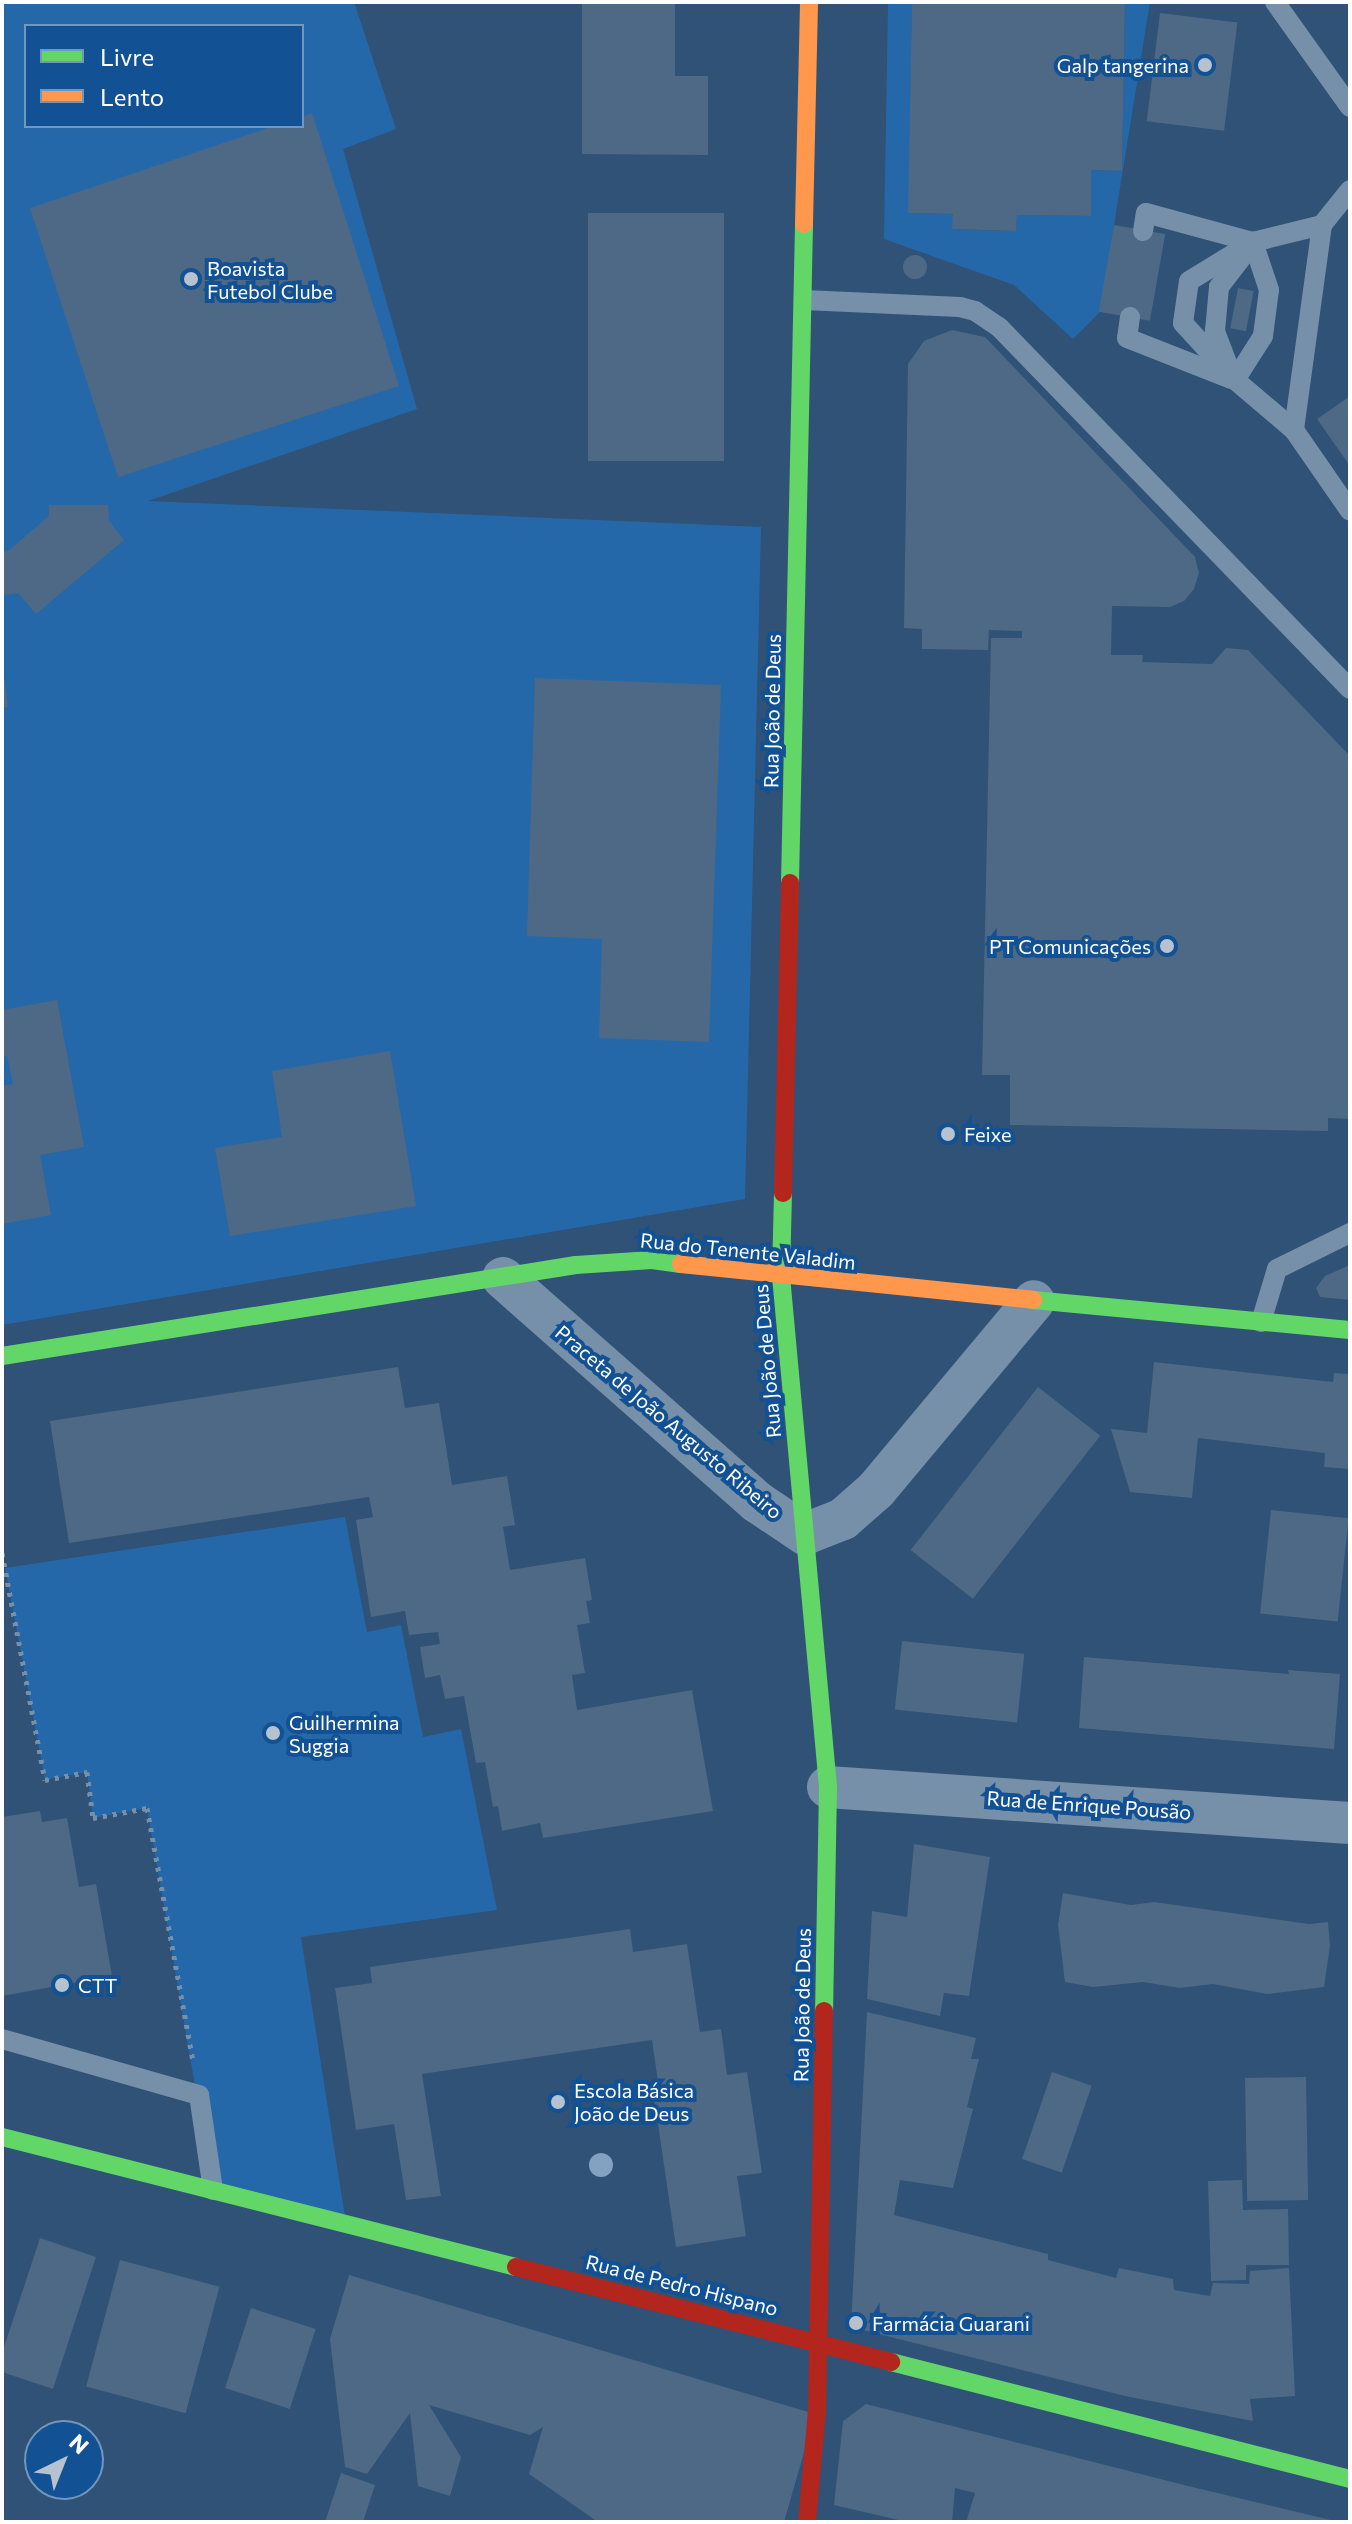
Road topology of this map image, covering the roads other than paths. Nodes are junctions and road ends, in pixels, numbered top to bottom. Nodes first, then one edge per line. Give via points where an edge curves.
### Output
1 (809, 2) edge
2 (1275, 2) edge
3 (1350, 107) edge
4 (1350, 190) edge
5 (1322, 225) junction
6 (1143, 231) dead end
7 (1253, 242) junction
8 (804, 300) junction
9 (1130, 317) dead end
10 (1235, 380) junction
11 (1294, 430) junction
12 (1350, 511) edge
13 (1350, 689) edge
14 (1350, 1233) edge
15 (781, 1276) junction
16 (503, 1278) junction
17 (1034, 1301) junction
18 (1261, 1322) junction
19 (1350, 1330) edge
20 (2, 1356) edge
21 (805, 1534) junction
22 (828, 1787) junction
23 (1350, 1823) edge
24 (2, 2039) edge
25 (2, 2137) edge
26 (213, 2190) junction
27 (819, 2342) junction
28 (1350, 2479) edge
29 (807, 2522) edge

1 - 8 main road, Rua João de Deus
2 - 3 lane
4 - 5 lane
5 - 7 lane
5 - 11 lane
6 - 7 lane via 1146,213
7 - 10 lane via 1269,290 1263,336
7 - 10 lane via 1219,287 1215,331
7 - 10 lane via 1189,281 1183,323
8 - 13 lane via 960,307 999,327
8 - 15 main road, Rua João de Deus
9 - 10 lane via 1127,338
10 - 11 lane
11 - 12 lane
14 - 18 lane via 1277,1269
15 - 16 main road, Rua do Tenente Valadim via 652,1260 576,1265
15 - 17 main road, Rua do Tenente Valadim
15 - 21 main road, Rua João de Deus
16 - 20 main road, Rua do Tenente Valadim
16 - 21 street, Praceta de João Augusto Ribeiro via 757,1502
17 - 18 main road, Rua do Tenente Valadim
17 - 21 street via 876,1490 843,1519
18 - 19 main road, Rua do Tenente Valadim
21 - 22 main road, Rua João de Deus
22 - 23 street, Rua de Enrique Pousão
22 - 27 main road, Rua João de Deus
24 - 26 lane via 199,2095
25 - 26 main road, Rua de Pedro Hispano
26 - 27 main road, Rua de Pedro Hispano
27 - 28 main road, Rua de Pedro Hispano
27 - 29 main road, Rua João de Deus

